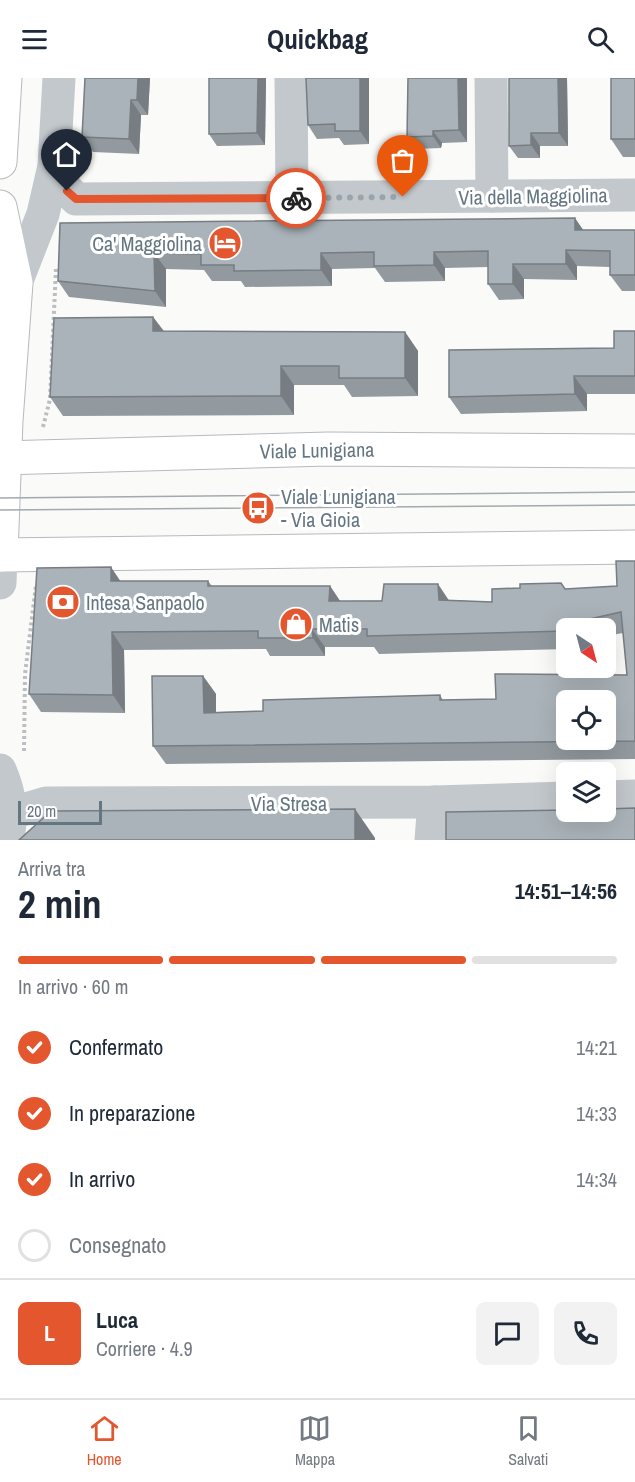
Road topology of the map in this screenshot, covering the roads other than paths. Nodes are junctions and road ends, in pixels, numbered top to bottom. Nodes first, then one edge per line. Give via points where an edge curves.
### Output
1 (5, 78) edge
2 (59, 78) edge
3 (291, 78) edge
4 (491, 78) edge
5 (0, 162) edge
6 (54, 166) junction
7 (635, 195) edge
8 (492, 196) junction
9 (292, 198) junction
10 (0, 207) edge
11 (16, 283) junction
12 (635, 451) edge
13 (2, 458) edge
14 (635, 547) edge
15 (0, 564) edge
16 (12, 765) edge
17 (635, 796) edge
18 (616, 797) edge
19 (556, 798) edge
20 (434, 802) junction
21 (10, 826) edge
22 (431, 840) edge

1 - 5 main road
2 - 6 street
3 - 9 street
4 - 8 street
6 - 9 street, Via della Maggiolina via 62,184 76,199
6 - 11 street via 43,214
7 - 8 street, Via della Maggiolina
8 - 9 street, Via della Maggiolina
10 - 11 main road
11 - 13 main road
12 - 13 main road, Viale Lunigiana via 328,449
13 - 15 main road
14 - 15 main road
16 - 21 street
17 - 18 street
19 - 20 street, Via Stresa
20 - 21 street, Via Stresa via 46,803
20 - 22 street

